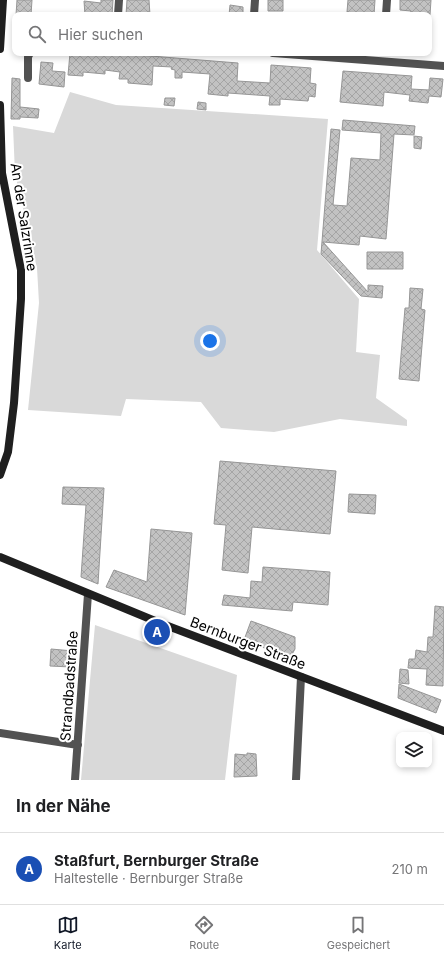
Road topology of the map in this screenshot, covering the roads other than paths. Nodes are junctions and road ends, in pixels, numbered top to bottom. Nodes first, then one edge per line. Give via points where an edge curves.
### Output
1 (3, 0) edge
2 (119, 0) edge
3 (255, 0) edge
4 (387, 0) edge
5 (118, 12) edge
6 (254, 12) edge
7 (386, 12) edge
8 (0, 49) edge
9 (28, 56) edge
10 (354, 56) edge
11 (382, 57) edge
12 (444, 66) edge
13 (28, 78) dead end
14 (0, 105) edge
15 (0, 475) edge
16 (0, 557) edge
17 (88, 594) junction
18 (301, 677) junction
19 (444, 730) edge
20 (0, 733) edge
21 (78, 745) junction
22 (75, 780) edge
23 (296, 780) edge

1 - 8 main road
2 - 5 street
3 - 6 street
4 - 7 street
9 - 13 street
10 - 11 street
11 - 12 street
14 - 15 main road, An der Salzrinne via 2,172 21,270 21,299 12,426 8,452
16 - 17 main road, Bernburger Straße
17 - 18 main road, Bernburger Straße
17 - 21 street, Strandbadstraße
18 - 19 main road, Bernburger Straße
18 - 23 street
20 - 21 street
21 - 22 street, Strandbadstraße

